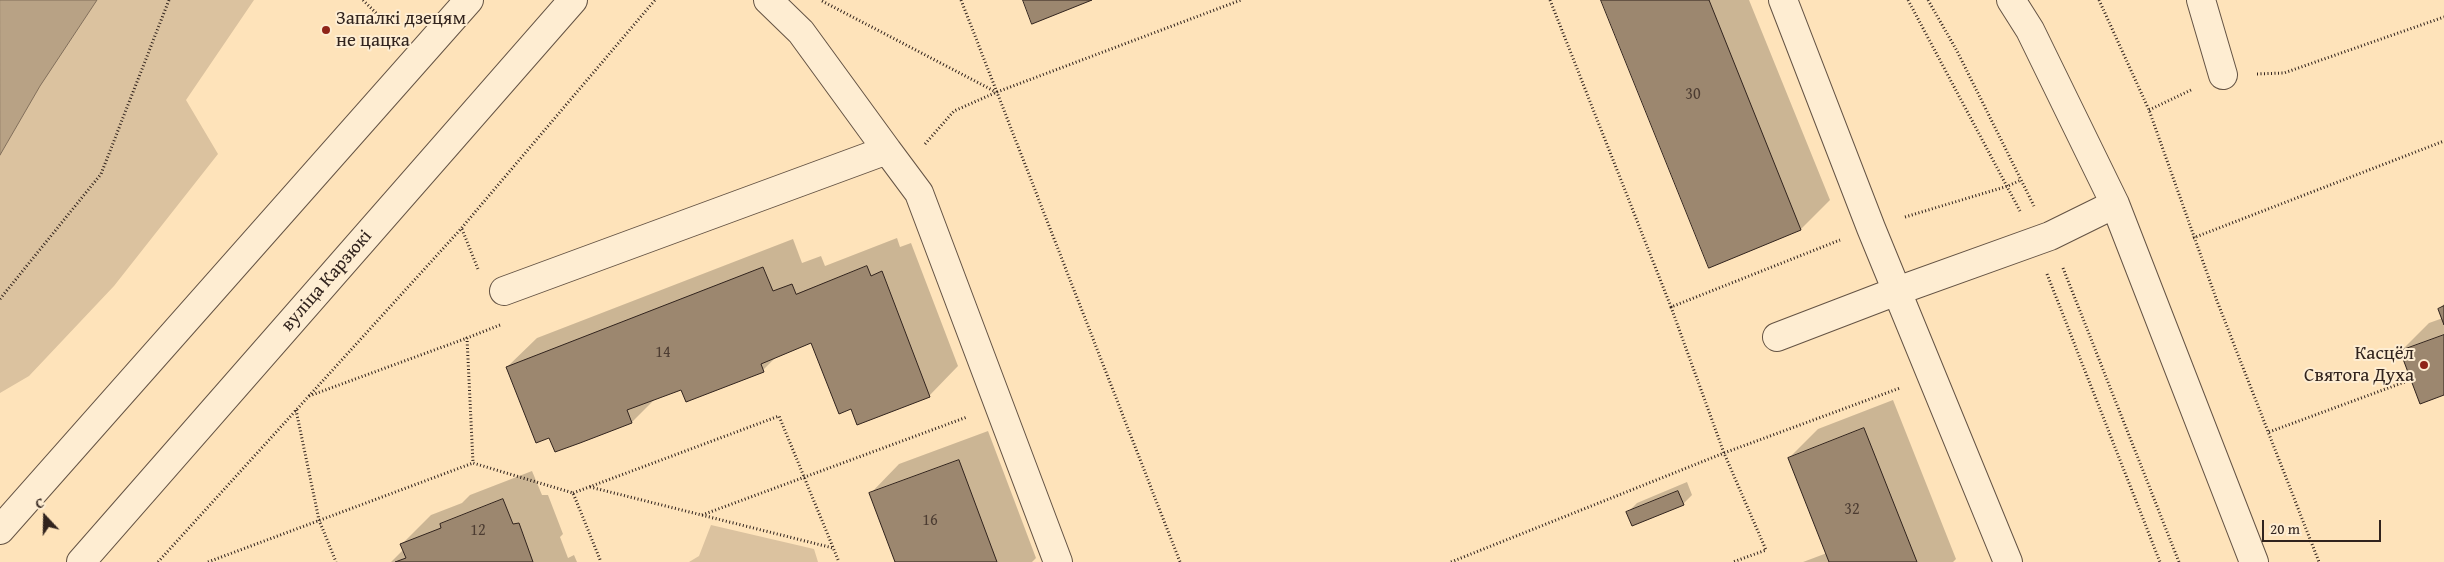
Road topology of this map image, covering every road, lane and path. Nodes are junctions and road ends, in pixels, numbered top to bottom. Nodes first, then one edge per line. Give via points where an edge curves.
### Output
1 (169, 0) edge
2 (363, 0) edge
3 (469, 0) edge
4 (573, 0) edge
5 (655, 0) edge
6 (820, 0) edge
7 (961, 0) edge
8 (1241, 0) edge
9 (1550, 0) edge
10 (1782, 0) edge
11 (1928, 0) edge
12 (2012, 0) edge
13 (2100, 0) edge
14 (2201, 0) edge
15 (772, 1) edge
16 (1233, 1) edge
17 (379, 16) dead end
18 (2444, 17) edge
19 (2223, 75) junction
20 (997, 92) junction
21 (2149, 110) junction
22 (2444, 141) edge
23 (894, 160) junction
24 (2021, 180) junction
25 (2114, 204) junction
26 (1871, 228) junction
27 (2050, 236) junction
28 (2194, 238) junction
29 (504, 291) dead end
30 (1897, 291) junction
31 (0, 299) edge
32 (1671, 307) junction
33 (509, 322) dead end
34 (1777, 337) dead end
35 (467, 338) junction
36 (2410, 380) dead end
37 (1906, 385) dead end
38 (309, 396) junction
39 (296, 410) junction
40 (976, 414) dead end
41 (2269, 432) junction
42 (1724, 453) junction
43 (473, 463) junction
44 (804, 478) junction
45 (589, 487) junction
46 (573, 493) junction
47 (702, 515) junction
48 (319, 520) junction
49 (0, 530) edge
50 (833, 548) junction
51 (81, 562) edge
52 (158, 562) edge
53 (208, 562) edge
54 (336, 562) edge
55 (601, 562) edge
56 (839, 562) edge
57 (1058, 562) edge
58 (1180, 562) edge
59 (1451, 562) edge
60 (1733, 562) edge
61 (2008, 562) edge
62 (2179, 562) edge
63 (2254, 562) edge
64 (2319, 562) edge

1 - 31 path via 101,174
2 - 17 path
3 - 49 street
4 - 51 street, вуліца Карзюкі
5 - 38 path via 459,231
6 - 20 path
7 - 20 path
8 - 16 path
9 - 32 path
10 - 26 street
11 - 24 path
12 - 25 street
13 - 21 path
14 - 19 street
15 - 23 street via 801,32
16 - 20 path
18 - 19 path via 2284,73
19 - 21 path
20 - 23 path via 954,111
20 - 58 path
21 - 28 path
22 - 28 path
23 - 29 street
23 - 57 street via 919,193
24 - 26 path
24 - 27 path
25 - 27 street
25 - 63 street
26 - 30 street
26 - 32 path
27 - 30 street
27 - 62 path
28 - 41 path
30 - 34 street
30 - 61 street
32 - 42 path
33 - 35 path
35 - 38 path
35 - 43 path
36 - 41 path
37 - 42 path
38 - 39 path
39 - 48 path
39 - 52 path
40 - 44 path
41 - 64 path
42 - 59 path
42 - 60 path via 1766,550
43 - 46 path
43 - 48 path
44 - 45 path via 779,416
44 - 47 path
44 - 50 path
45 - 46 path
45 - 47 path
46 - 55 path
47 - 50 path
48 - 53 path
48 - 54 path
50 - 56 path

